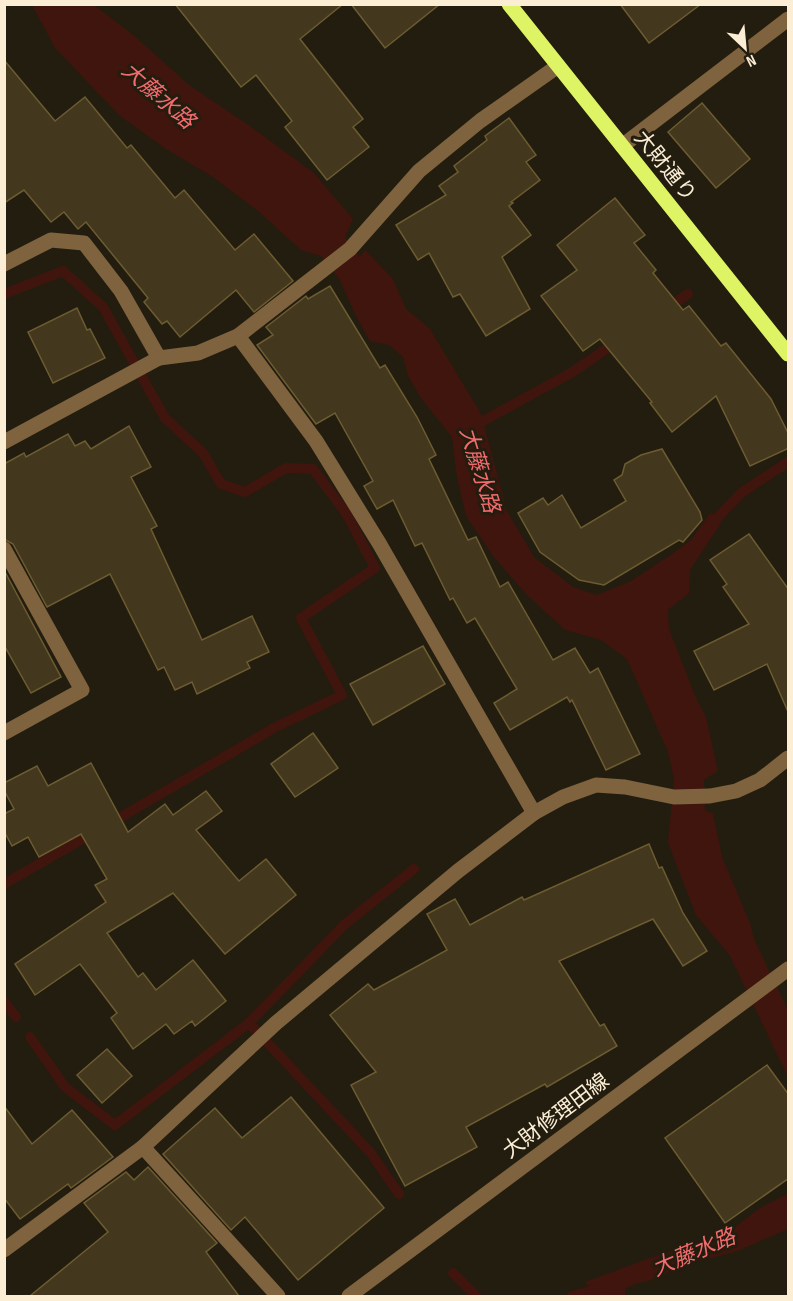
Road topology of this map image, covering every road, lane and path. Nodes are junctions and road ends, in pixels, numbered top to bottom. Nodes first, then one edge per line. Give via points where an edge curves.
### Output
1 (509, 4) edge
2 (789, 19) edge
3 (558, 66) junction
4 (622, 146) junction
5 (4, 264) edge
6 (238, 336) junction
7 (789, 354) edge
8 (154, 361) junction
9 (4, 442) edge
10 (4, 549) edge
11 (4, 733) edge
12 (789, 758) edge
13 (534, 813) junction
14 (789, 969) edge
15 (143, 1147) junction
16 (4, 1250) edge
17 (278, 1296) edge
18 (349, 1296) edge

1 - 3 main road, 大財通り
2 - 4 street
3 - 4 main road, 大財通り
3 - 6 street via 480,121 419,171 350,249
4 - 7 main road, 大財通り
5 - 8 street via 51,240 84,243 121,291
6 - 8 street via 198,353
6 - 13 street via 316,441
8 - 9 street
10 - 11 street via 82,690
12 - 13 street via 760,780 736,791 674,797 596,785
13 - 15 street via 276,1023
14 - 18 street, 大財修理田線
15 - 16 street
15 - 17 street

